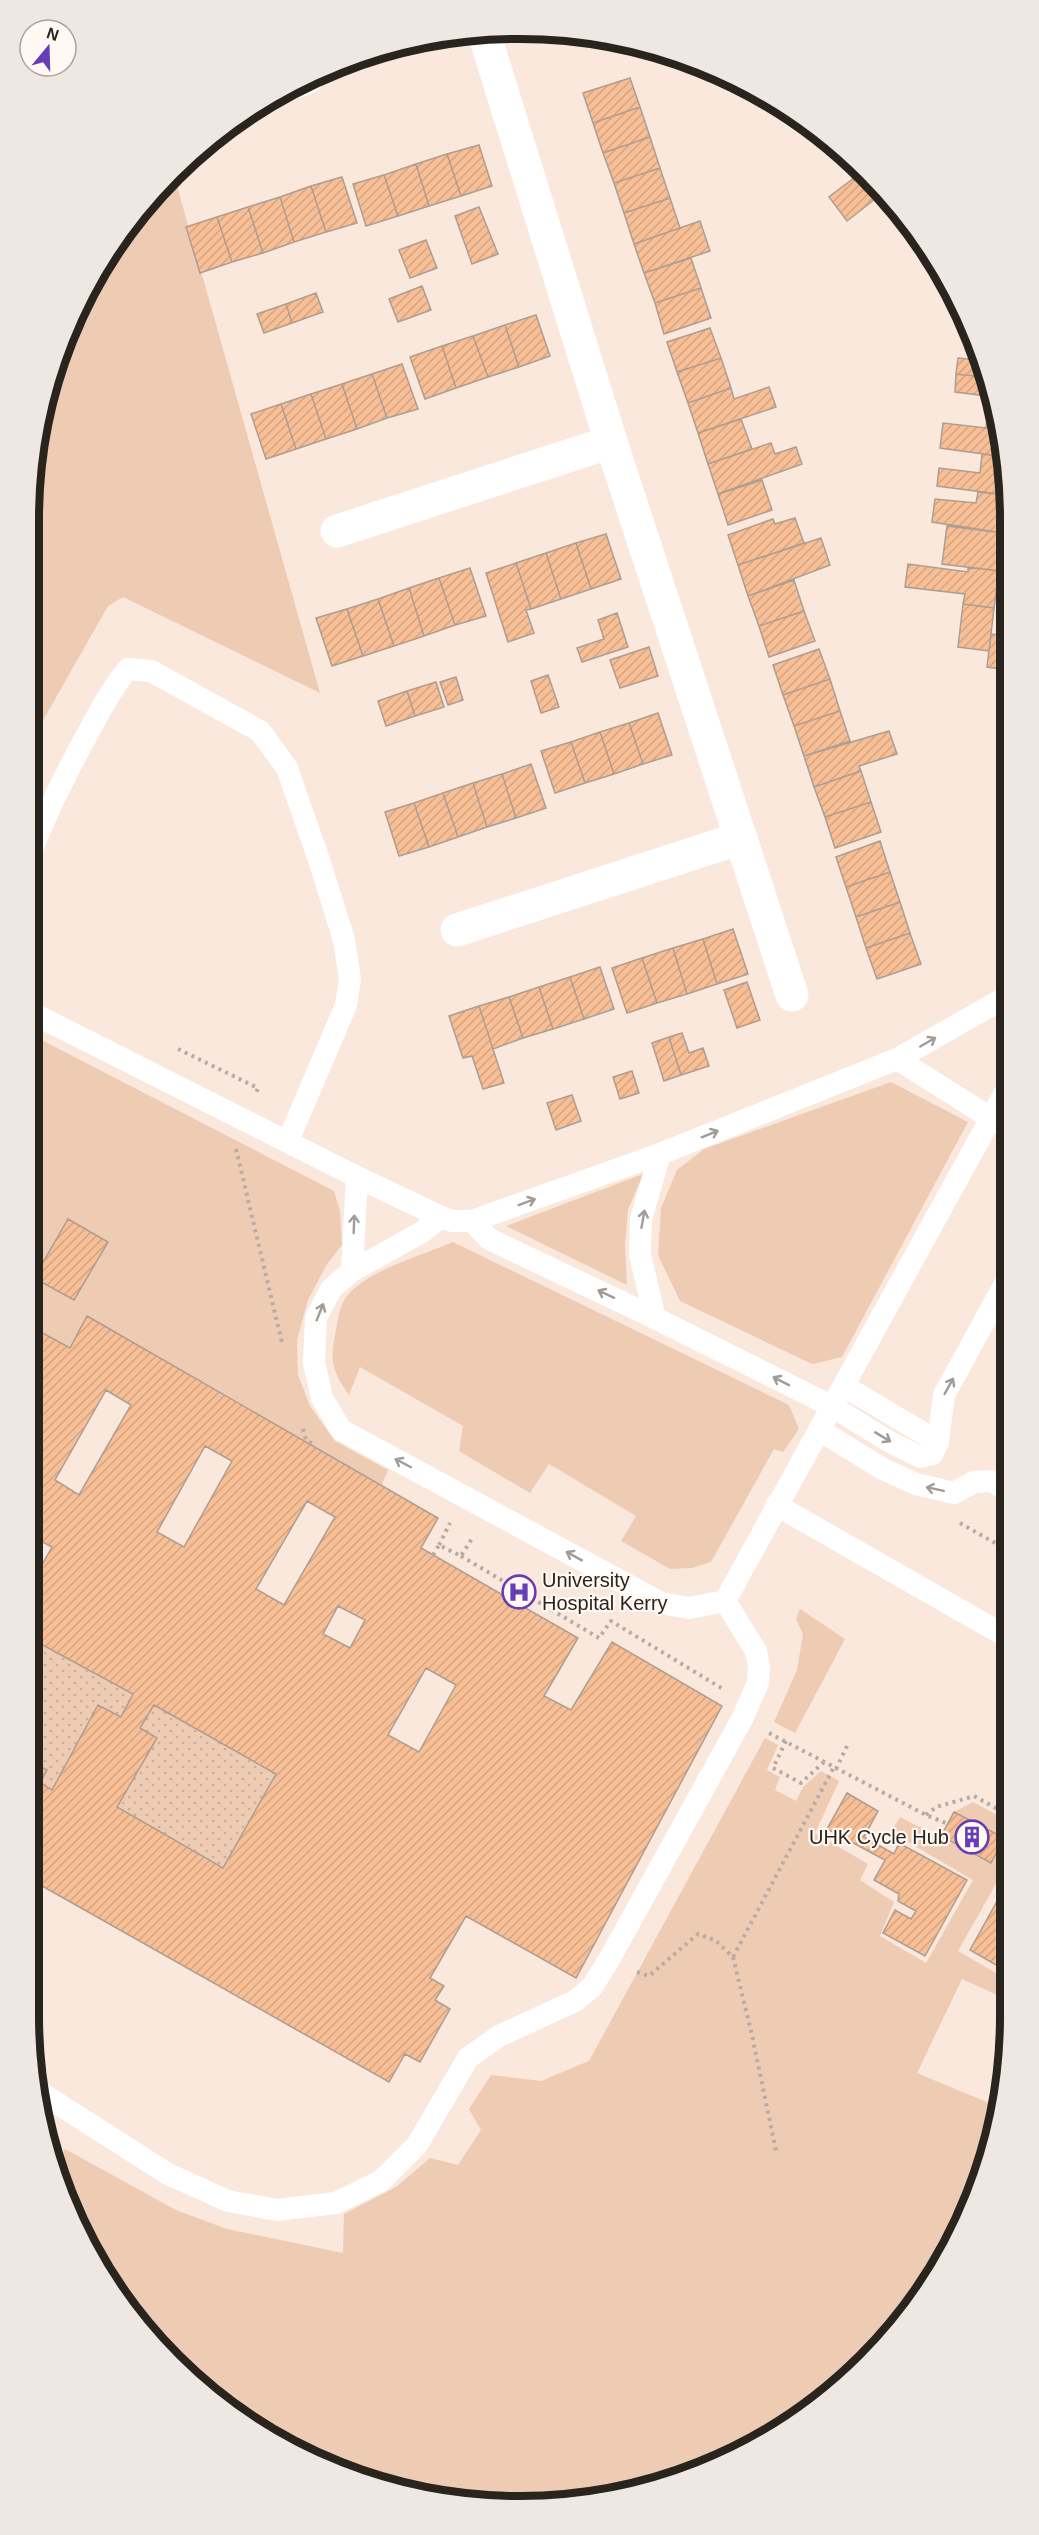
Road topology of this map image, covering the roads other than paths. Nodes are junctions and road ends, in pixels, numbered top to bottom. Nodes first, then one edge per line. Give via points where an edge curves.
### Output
1 (486, 40) edge
2 (611, 442) junction
3 (337, 531) dead end
4 (39, 832) edge
5 (741, 838) junction
6 (457, 930) dead end
7 (792, 995) dead end
8 (1000, 1001) edge
9 (39, 1016) edge
10 (897, 1059) junction
11 (999, 1124) edge
12 (288, 1141) junction
13 (660, 1154) junction
14 (357, 1177) junction
15 (441, 1217) junction
16 (472, 1221) junction
17 (352, 1271) junction
18 (1000, 1293) edge
19 (655, 1317) junction
20 (844, 1386) junction
21 (833, 1407) junction
22 (819, 1430) junction
23 (938, 1442) junction
24 (1000, 1486) edge
25 (776, 1505) junction
26 (724, 1601) junction
27 (1000, 1632) edge
28 (46, 2096) edge

1 - 2 street
2 - 3 street
2 - 5 street
4 - 12 lane via 114,684 128,669 151,671 260,731 286,768 334,907 350,979 345,1005
5 - 6 street
5 - 7 street
10 -> 8 lane
9 - 12 lane
10 - 11 lane
13 -> 10 lane
11 - 20 lane
12 - 14 lane
16 -> 13 lane
19 -> 13 lane via 640,1255 642,1219
14 - 15 lane
17 -> 14 lane
15 - 16 lane
15 - 17 lane via 422,1233
19 -> 16 lane via 489,1239
26 -> 17 lane via 688,1608 661,1603 341,1430 322,1398 314,1362 316,1318 331,1289
23 -> 18 lane via 944,1395
21 -> 19 lane
20 - 21 lane
20 - 23 lane
21 - 22 lane
21 -> 23 lane via 920,1457 932,1454
24 -> 22 lane via 974,1482 954,1492 916,1484
22 - 25 lane
25 - 26 lane
25 - 27 lane
26 - 28 lane via 756,1651 758,1683 610,1958 592,1987 575,2001 499,2036 468,2058 417,2145 381,2181 336,2203 277,2211 228,2201 168,2174

